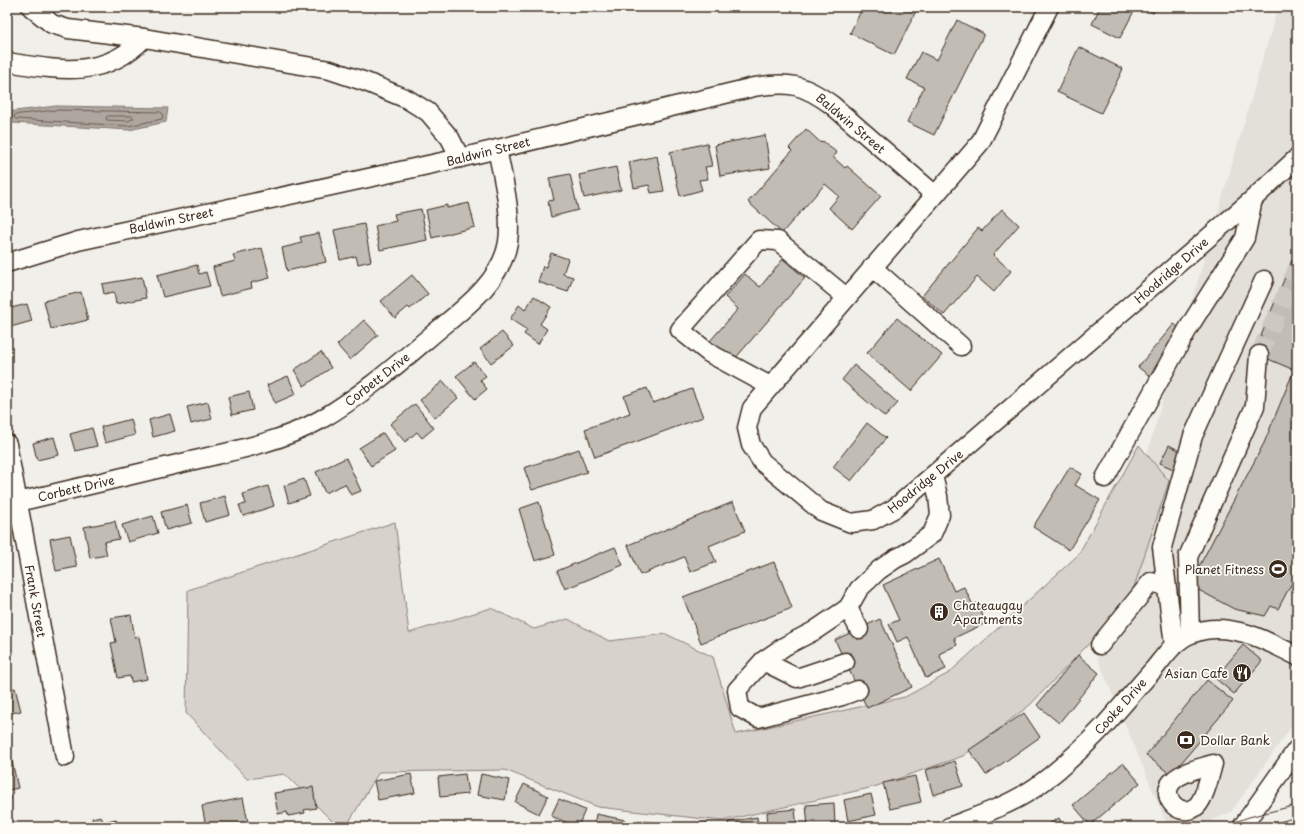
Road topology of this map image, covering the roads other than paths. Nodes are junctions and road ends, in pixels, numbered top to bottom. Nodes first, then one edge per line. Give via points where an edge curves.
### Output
1 (30, 7) edge
2 (1049, 7) edge
3 (144, 38) junction
4 (7, 62) edge
5 (496, 149) junction
6 (460, 158) junction
7 (1297, 158) edge
8 (935, 195) junction
9 (1253, 199) junction
10 (7, 263) edge
11 (872, 267) junction
12 (1264, 280) dead end
13 (846, 297) junction
14 (961, 346) dead end
15 (1259, 355) tunnel mouth
16 (770, 386) junction
17 (7, 444) edge
18 (933, 476) junction
19 (1105, 478) dead end
20 (18, 502) junction
21 (1166, 586) junction
22 (848, 608) junction
23 (858, 629) dead end
24 (1190, 634) junction
25 (1100, 645) dead end
26 (1174, 645) junction
27 (1297, 656) edge
28 (763, 661) junction
29 (845, 662) dead end
30 (858, 690) dead end
31 (1297, 749) edge
32 (65, 757) dead end
33 (948, 827) edge
34 (1242, 827) edge

1 - 3 street via 52,24 68,29
2 - 8 street, Hoodridge Drive via 980,143
3 - 4 street via 131,52 95,68 66,69
3 - 6 street via 330,70 366,82 407,99 428,112 450,138
5 - 6 street, Baldwin Street
5 - 8 street, Baldwin Street via 754,87 775,83 795,85 815,92 832,105
5 - 20 street, Corbett Drive via 508,216 508,243 500,266 485,288 450,321 354,400 319,421 285,436
6 - 10 street, Baldwin Street via 78,241
7 - 9 street, Hoodridge Drive
8 - 11 street, Hoodridge Drive
9 - 18 street, Hoodridge Drive
9 - 19 street via 1246,238 1189,327
11 - 13 street, Hoodridge Drive
11 - 14 street
12 - 21 street via 1193,436 1162,547
13 - 16 street, Hoodridge Drive
13 - 16 street via 778,241 759,240 680,330 709,353
15 - 24 street via 1255,406 1188,557
16 - 18 street, Hoodridge Drive via 752,408 747,428 751,445 762,462 821,511 851,522 873,520 895,508
17 - 20 street, Frank Street
18 - 22 street via 940,515 932,534 879,570 859,590
20 - 32 street, Frank Street
21 - 25 street via 1152,582
21 - 26 street
22 - 23 street
22 - 28 street
24 - 26 street, Cooke Drive
24 - 27 street, Cooke Drive via 1213,628 1237,631
26 - 33 street, Cooke Drive via 1072,759 1036,787 988,813
28 - 29 street via 797,678
28 - 30 street via 737,690 740,708 758,718
31 - 34 street

